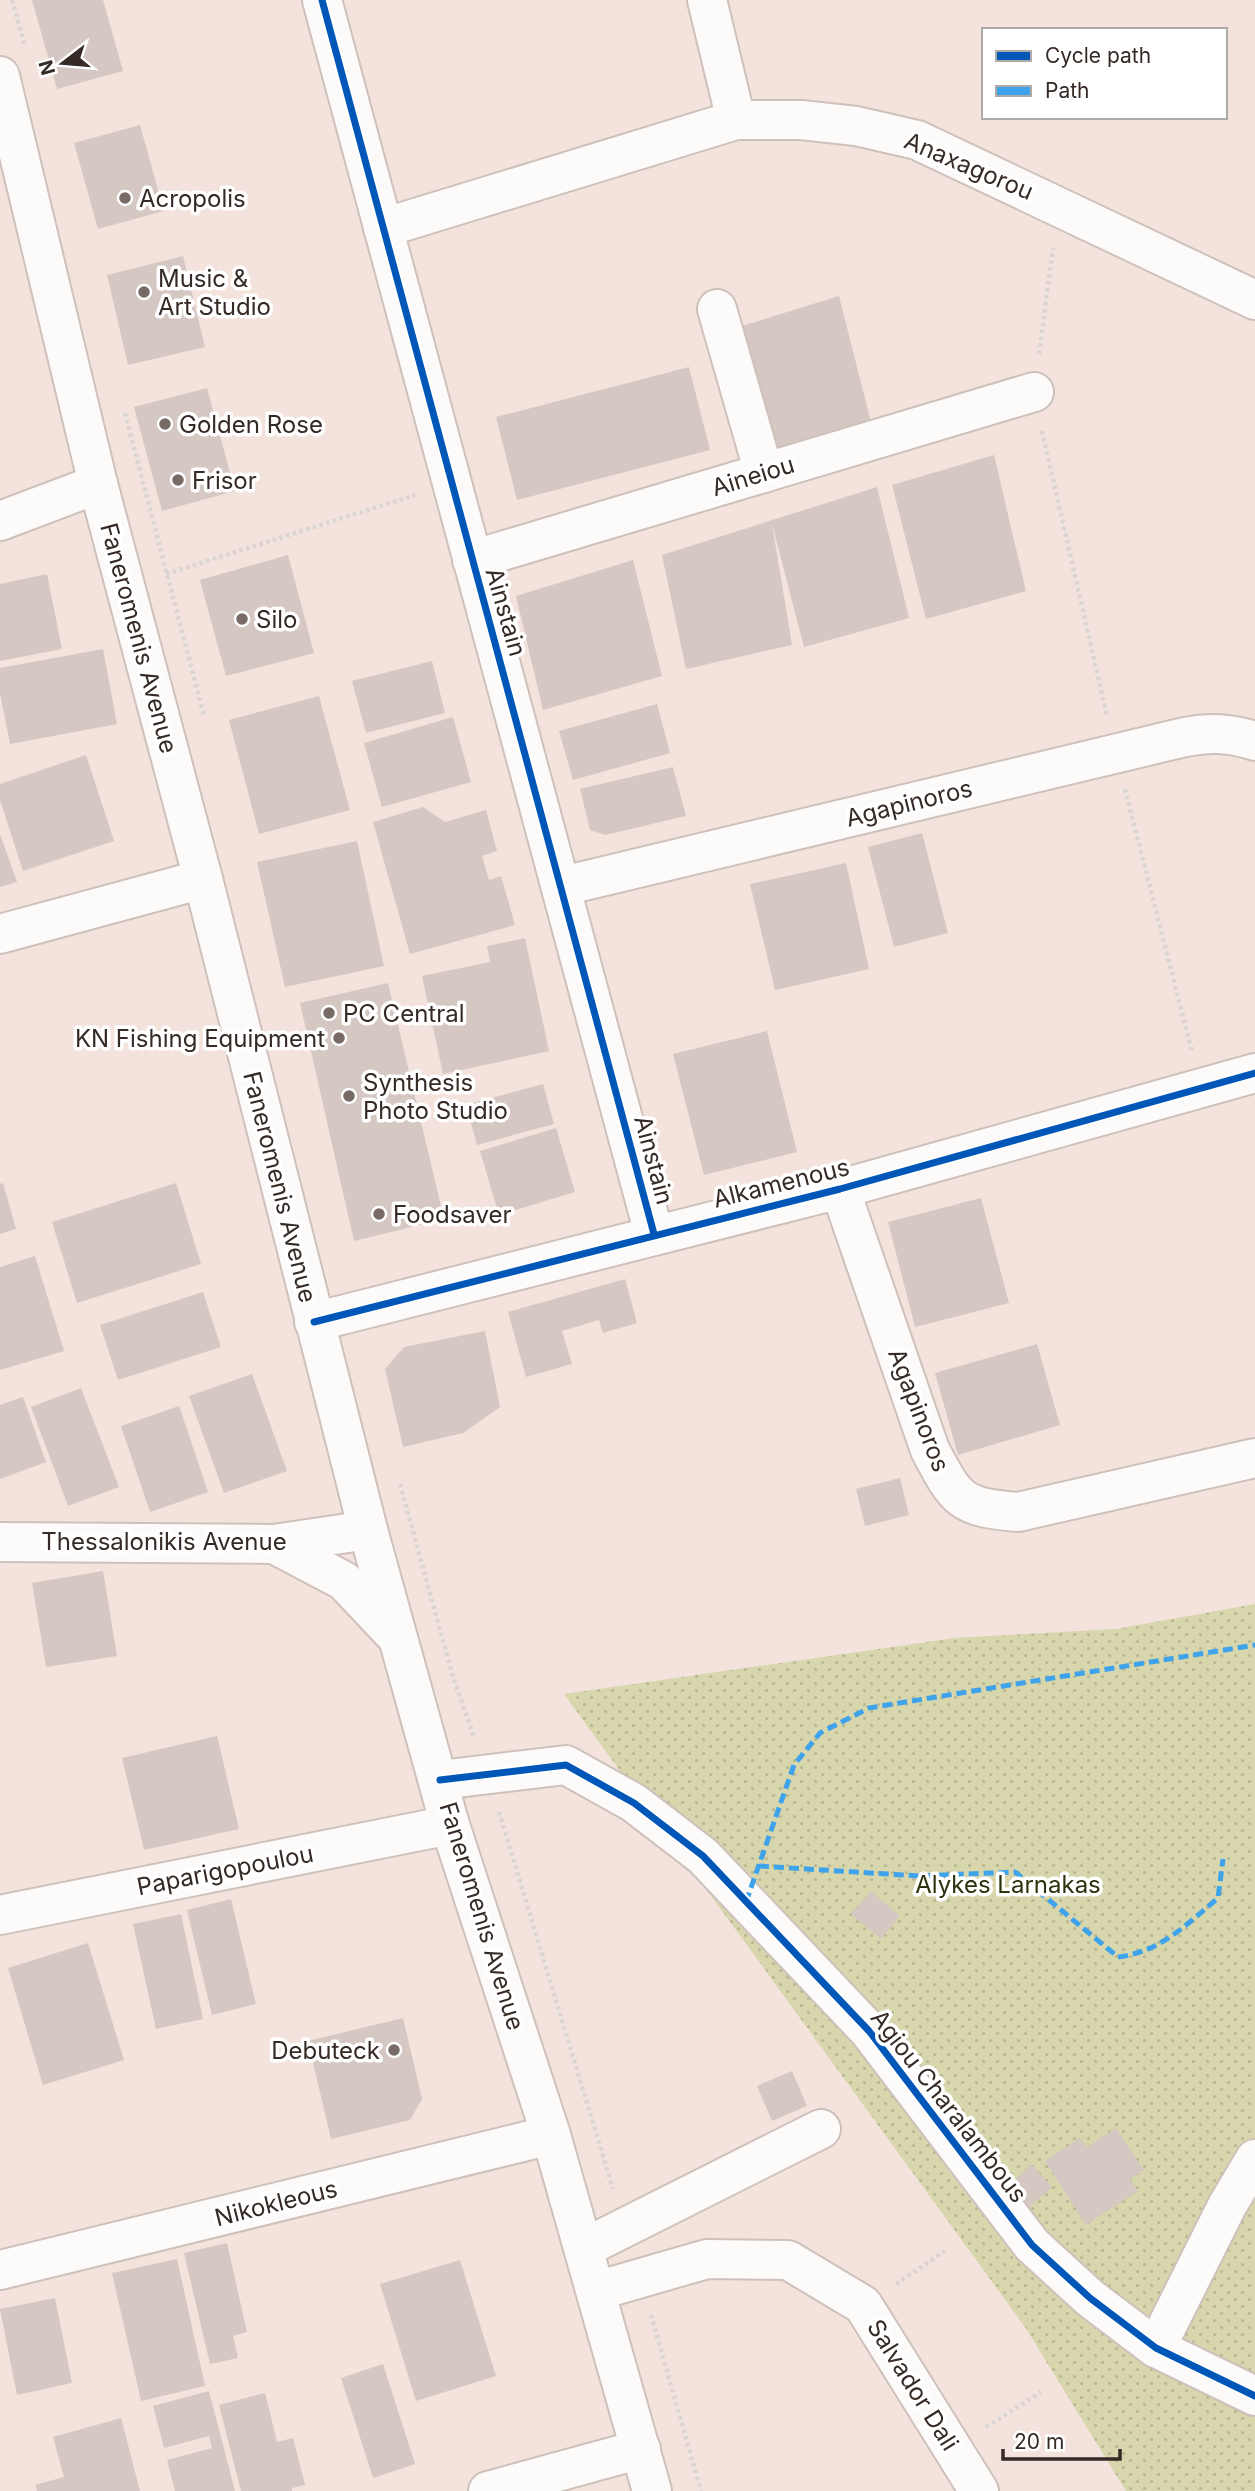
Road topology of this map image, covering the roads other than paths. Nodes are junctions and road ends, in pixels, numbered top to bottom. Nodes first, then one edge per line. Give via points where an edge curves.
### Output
1 (322, 0) edge
2 (708, 0) edge
3 (0, 76) edge
4 (736, 120) junction
5 (383, 228) junction
6 (1255, 300) edge
7 (717, 309) dead end
8 (1034, 392) road end
9 (764, 472) junction
10 (97, 484) junction
11 (0, 521) edge
12 (472, 560) junction
13 (1255, 741) edge
14 (203, 878) junction
15 (563, 886) junction
16 (0, 934) edge
17 (1255, 1073) edge
18 (840, 1189) junction
19 (654, 1234) junction
20 (314, 1322) junction
21 (1255, 1458) edge
22 (369, 1530) junction
23 (0, 1542) edge
24 (274, 1544) junction
25 (401, 1642) junction
26 (440, 1780) junction
27 (450, 1825) junction
28 (0, 1915) edge
29 (821, 2129) dead end
30 (551, 2135) junction
31 (1255, 2159) edge
32 (584, 2248) junction
33 (0, 2270) edge
34 (596, 2291) junction
35 (1156, 2348) junction
36 (1255, 2396) edge
37 (641, 2449) junction
38 (488, 2491) edge
39 (652, 2491) edge
40 (979, 2491) edge

1 - 5 street, Ainstain
2 - 4 street
3 - 10 street, Faneromenis Avenue
4 - 5 street, Anaxagorou
4 - 6 street, Anaxagorou via 856,125 917,140
5 - 12 street, Ainstain
7 - 9 street
8 - 9 street, Aineiou
9 - 12 street, Aineiou
10 - 11 street
10 - 14 street, Faneromenis Avenue
12 - 15 street, Ainstain
13 - 15 street, Agapinoros via 1208,733
14 - 16 street
14 - 20 street, Faneromenis Avenue
15 - 19 street, Ainstain
17 - 18 street, Alkamenous
18 - 19 street, Alkamenous
18 - 21 street, Agapinoros via 930,1450 951,1490 979,1509 1018,1512
19 - 20 street, Alkamenous
20 - 22 street, Faneromenis Avenue
22 - 24 street, Thessalonikis Avenue
22 - 25 street, Faneromenis Avenue
23 - 24 street, Thessalonikis Avenue
24 - 25 street via 345,1581
25 - 26 street, Faneromenis Avenue
26 - 27 street, Faneromenis Avenue
26 - 35 street, Agiou Charalambous via 566,1765 634,1803 703,1856 869,2031 1032,2245 1090,2298
27 - 28 street, Paparigopoulou
27 - 30 street, Faneromenis Avenue
29 - 32 street
30 - 32 street, Faneromenis Avenue
30 - 33 street, Nikokleous
31 - 35 street
32 - 34 street, Faneromenis Avenue
34 - 37 street, Faneromenis Avenue
34 - 40 street, Salvador Dali via 707,2259 788,2260 863,2305
35 - 36 street, Agiou Charalambous
37 - 38 street
37 - 39 street, Faneromenis Avenue

